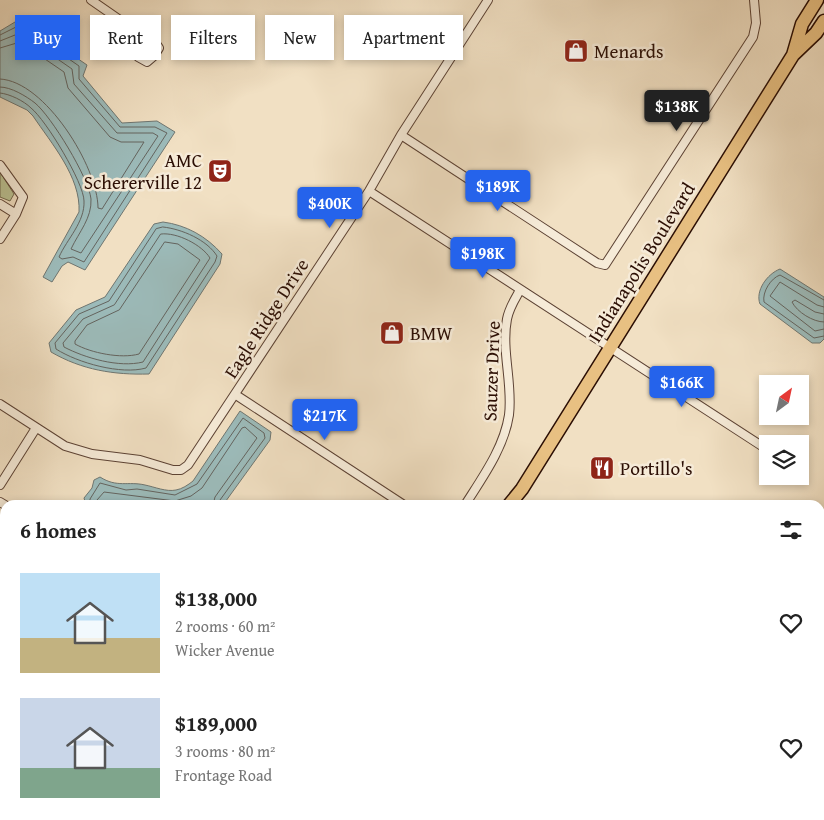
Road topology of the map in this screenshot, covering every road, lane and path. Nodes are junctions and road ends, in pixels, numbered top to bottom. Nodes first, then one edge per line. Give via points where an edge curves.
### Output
1 (91, 0) edge
2 (488, 0) edge
3 (754, 0) edge
4 (817, 0) edge
5 (113, 15) edge
6 (824, 21) edge
7 (793, 55) junction
8 (401, 135) junction
9 (0, 165) edge
10 (369, 191) junction
11 (0, 204) edge
12 (16, 214) junction
13 (0, 239) edge
14 (520, 290) junction
15 (610, 348) junction
16 (236, 395) junction
17 (0, 404) edge
18 (36, 428) junction
19 (759, 444) edge
20 (0, 485) edge
21 (522, 489) junction
22 (396, 500) edge
23 (468, 500) edge
24 (513, 500) edge
25 (518, 500) edge

1 - 5 street
2 - 8 street, Eagle Ridge Drive
3 - 8 street via 756,23 753,36 605,265
4 - 7 highway, Indianapolis Boulevard via 802,24
6 - 7 highway, Indianapolis Boulevard
7 - 15 highway, Indianapolis Boulevard
8 - 10 street, Eagle Ridge Drive
9 - 12 street via 22,197
10 - 14 street
10 - 16 street, Eagle Ridge Drive
11 - 12 street
12 - 13 street
14 - 15 street
14 - 23 street, Sauzer Drive via 506,326 509,413 506,428 501,444
15 - 19 street
15 - 21 highway, Indianapolis Boulevard
16 - 18 street, Eagle Ridge Drive via 193,460 178,470 64,446
16 - 22 street
17 - 18 street
18 - 20 street
21 - 24 highway, Indianapolis Boulevard
21 - 25 highway, Indianapolis Boulevard

